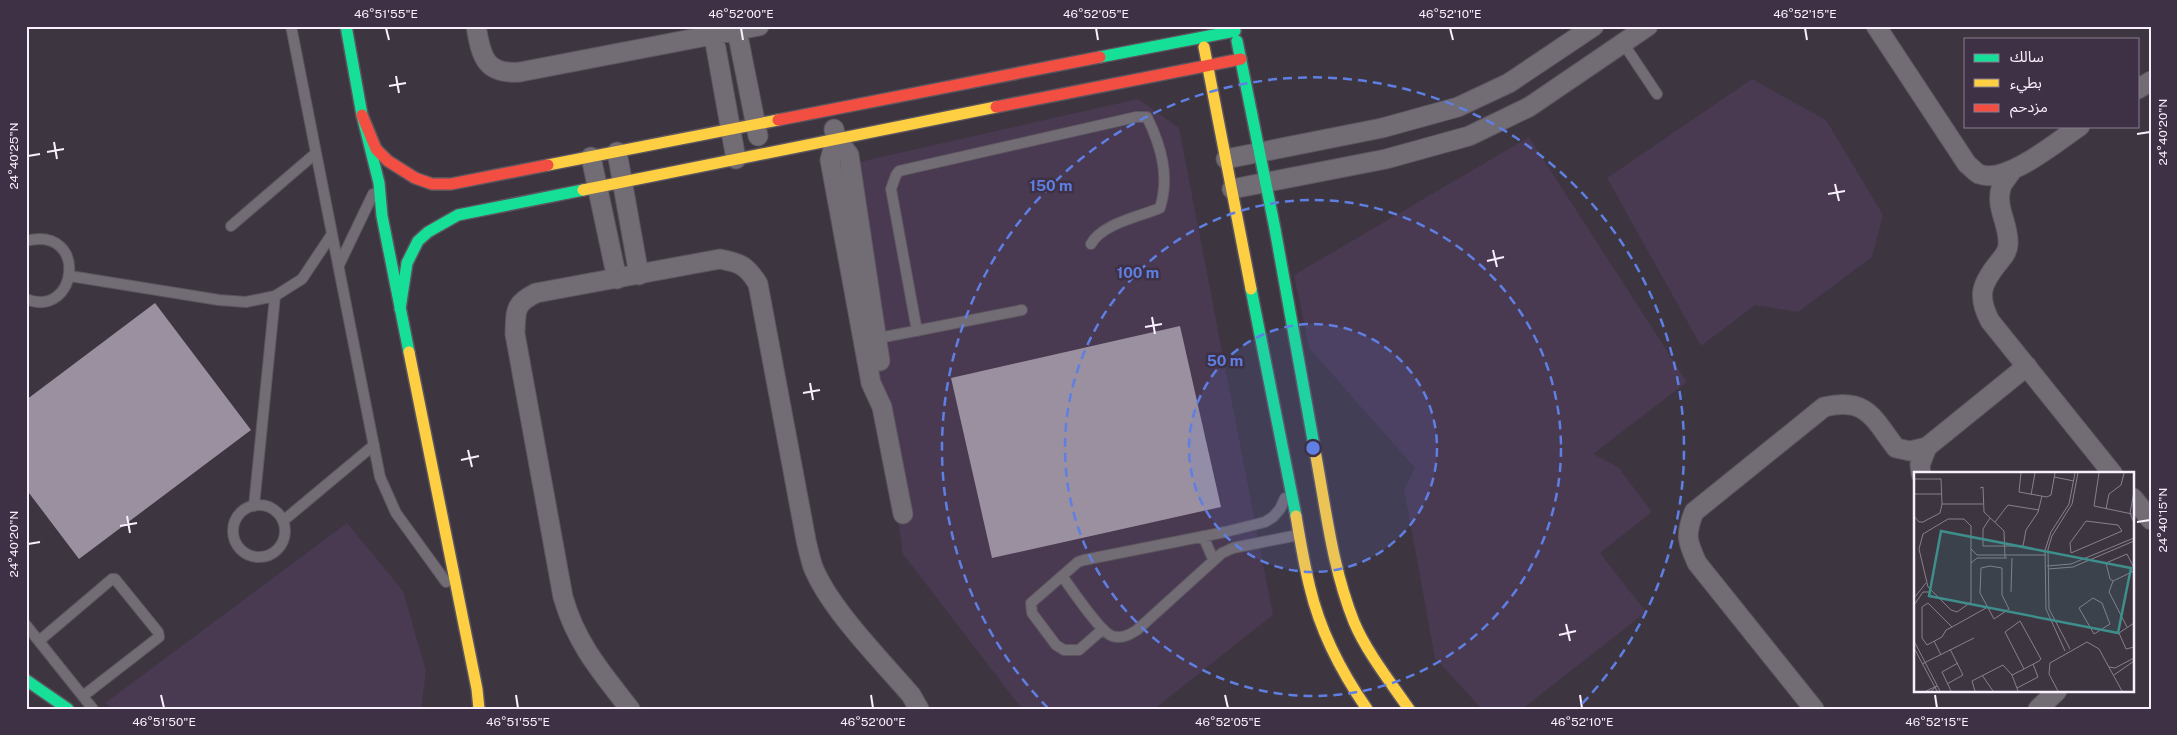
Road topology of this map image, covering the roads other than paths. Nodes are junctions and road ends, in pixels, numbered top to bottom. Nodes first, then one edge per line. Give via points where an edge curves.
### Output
1 (291, 26) edge
2 (346, 26) edge
3 (476, 26) edge
4 (759, 26) edge
5 (1594, 26) edge
6 (1648, 26) edge
7 (1876, 26) edge
8 (737, 28) edge
9 (1234, 29) edge
10 (713, 31) edge
11 (1201, 32) edge
12 (1623, 43) junction
13 (1240, 60) junction
14 (1208, 66) junction
15 (2151, 80) edge
16 (2140, 88) edge
17 (1657, 94) dead end
18 (830, 110) junction
19 (362, 115) junction
20 (756, 124) junction
21 (2077, 128) edge
22 (731, 129) junction
23 (836, 138) junction
24 (616, 152) junction
25 (1259, 152) junction
26 (316, 153) junction
27 (762, 154) junction
28 (591, 157) junction
29 (1226, 159) junction
30 (736, 160) junction
31 (2011, 172) junction
32 (622, 182) junction
33 (1265, 182) junction
34 (379, 183) junction
35 (597, 187) junction
36 (1232, 189) junction
37 (231, 226) dead end
38 (332, 234) junction
39 (26, 241) edge
40 (1091, 244) dead end
41 (339, 265) junction
42 (639, 275) junction
43 (70, 276) junction
44 (617, 279) junction
45 (275, 296) junction
46 (26, 299) edge
47 (400, 309) junction
48 (1022, 310) dead end
49 (917, 331) junction
50 (870, 340) junction
51 (2027, 366) junction
52 (374, 445) junction
53 (1927, 447) junction
54 (1921, 472) edge
55 (2111, 472) edge
56 (1290, 488) junction
57 (2134, 499) edge
58 (254, 506) junction
59 (903, 514) dead end
60 (2151, 520) edge
61 (284, 521) junction
62 (1299, 535) junction
63 (1203, 536) junction
64 (1213, 560) junction
65 (1062, 576) junction
66 (459, 599) junction
67 (26, 625) edge
68 (1102, 629) junction
69 (39, 641) junction
70 (26, 680) edge
71 (26, 686) edge
72 (2056, 692) edge
73 (50, 696) junction
74 (83, 696) junction
75 (68, 709) edge
76 (93, 709) edge
77 (479, 709) edge
78 (630, 709) edge
79 (919, 709) edge
80 (1367, 709) edge
81 (1409, 709) edge
82 (1814, 709) edge
83 (2038, 709) edge

1 - 26 lane
2 - 19 street
3 - 10 street via 480,51 487,62 506,73
4 - 8 street
5 - 25 street via 1509,82 1458,107 1382,128
6 - 12 street
7 - 31 street via 1967,164 1979,174 1991,176
8 - 10 street
8 - 20 street
9 - 11 street
9 - 13 street
10 - 22 street
11 - 14 street
11 - 18 street
12 - 17 lane
12 - 33 street via 1529,107 1469,136 1386,159
13 - 14 street
13 - 25 street
14 - 23 street
14 - 29 street
15 - 16 street
18 - 20 street
18 - 23 street
19 - 28 street via 376,149 388,161 415,178 432,184 451,184
19 - 34 street
20 - 22 street
20 - 27 street
21 - 31 street
22 - 24 street
22 - 30 street
23 - 27 street
23 - 50 street via 830,160
24 - 28 street
24 - 32 street
25 - 29 street
25 - 33 street
26 - 37 lane
26 - 38 lane
27 - 30 street
28 - 35 street
29 - 36 street
30 - 32 street
31 - 51 street via 2001,188 2000,203 2008,247 1984,285 1982,306 1990,321
32 - 35 street
32 - 42 street
33 - 36 street
33 - 81 street via 1338,577 1355,624
34 - 41 lane
34 - 47 street
35 - 44 street
35 - 47 street via 458,215 439,222 425,232 409,256 403,272
36 - 56 street
38 - 41 lane
38 - 45 lane via 302,279
39 - 43 lane via 45,239 54,242 67,257
40 - 49 lane via 1105,228 1160,208 1166,184 1164,165 1147,117 899,171 892,189
41 - 52 lane
42 - 44 street
42 - 79 street via 720,259 738,262 758,284 813,566 838,608 912,695
43 - 45 lane via 220,300 246,302
43 - 46 lane via 60,294 51,299 42,302
44 - 78 street via 536,293 522,300 516,313 514,334 570,621 594,664
45 - 58 lane
47 - 66 street
48 - 49 lane
49 - 50 lane
50 - 59 street via 871,383 882,407
51 - 53 street
51 - 55 street
52 - 61 lane
52 - 66 lane via 380,477 396,514
53 - 54 street
53 - 82 street via 1910,451 1896,448 1868,411 1856,406 1842,403 1824,407 1694,512 1687,530 1688,545 1697,563
56 - 62 street
56 - 63 lane via 1280,509 1265,522
57 - 60 street
58 - 61 lane via 271,508
58 - 61 lane via 238,515 233,532 240,549 247,554 264,557 273,553 284,539
62 - 64 lane via 1233,548
62 - 80 street via 1310,589 1327,636
63 - 64 lane
63 - 65 lane via 1084,560
64 - 68 lane via 1137,630 1120,637 1111,636
65 - 68 lane
65 - 68 lane via 1033,600 1030,608 1056,645 1064,650 1079,650
66 - 77 street
67 - 69 lane
69 - 74 lane
69 - 74 lane via 112,579 158,632 159,637
70 - 73 street
71 - 73 street
72 - 83 street
73 - 75 street
74 - 76 lane

